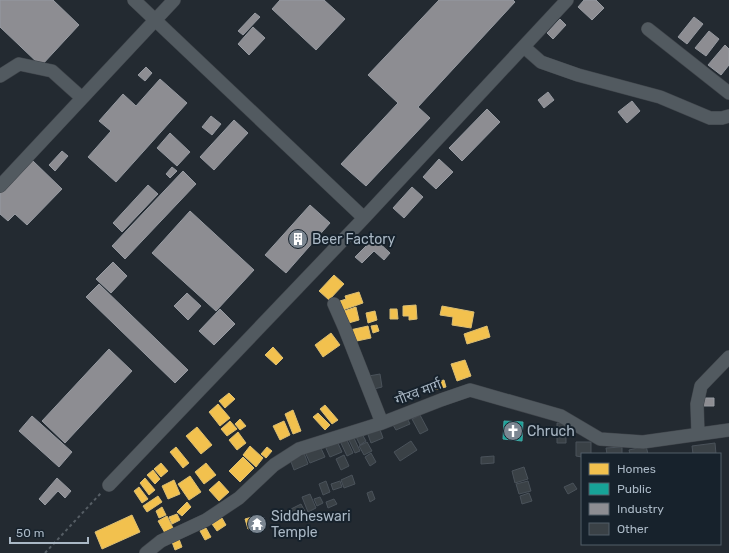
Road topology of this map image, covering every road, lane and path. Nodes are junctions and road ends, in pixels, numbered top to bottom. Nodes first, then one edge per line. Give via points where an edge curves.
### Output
1 (134, 0) edge
2 (174, 0) edge
3 (567, 0) edge
4 (155, 20) junction
5 (648, 29) dead end
6 (524, 47) junction
7 (0, 76) edge
8 (729, 93) edge
9 (82, 98) junction
10 (729, 116) edge
11 (0, 186) edge
12 (364, 218) junction
13 (334, 304) dead end
14 (729, 357) edge
15 (382, 423) junction
16 (729, 430) edge
17 (698, 434) junction
18 (109, 485) joint
19 (45, 553) edge
20 (146, 553) edge

1 - 4 street
2 - 4 street
3 - 6 street
4 - 9 street
4 - 12 street
5 - 8 street
6 - 10 street via 541,62 578,75 660,97 710,118
6 - 12 street
7 - 9 street via 19,64 52,71
9 - 11 street
12 - 18 street
13 - 15 street
14 - 17 street via 702,386 697,404
15 - 17 street, गौरव मार्ग via 470,390 561,416 600,439 643,442
15 - 20 street, गौरव मार्ग via 299,450 274,465 239,498 206,520 161,541
16 - 17 street, गौरव मार्ग
18 - 19 path

